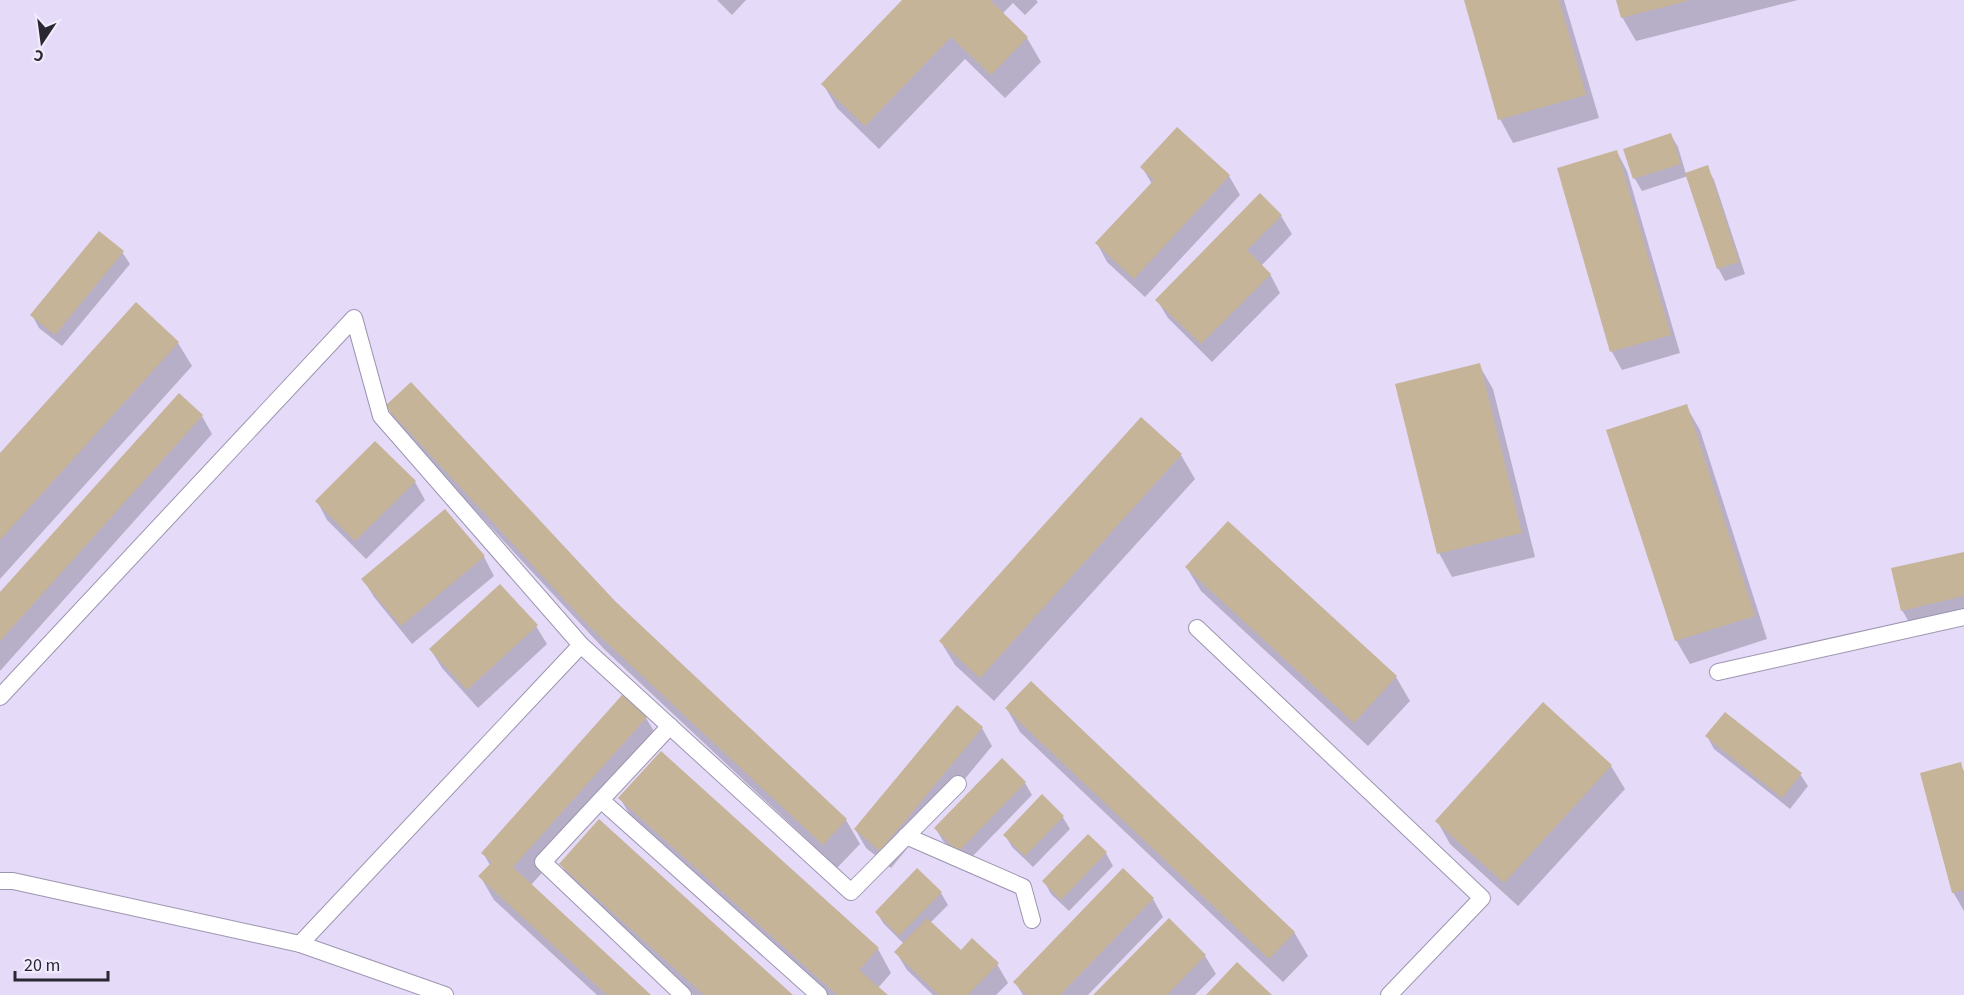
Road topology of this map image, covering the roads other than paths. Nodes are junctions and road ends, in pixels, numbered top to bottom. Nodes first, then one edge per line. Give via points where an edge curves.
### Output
1 (1964, 617) edge
2 (1197, 628) dead end
3 (582, 645) junction
4 (1718, 672) dead end
5 (0, 697) edge
6 (670, 726) junction
7 (958, 784) dead end
8 (601, 800) junction
9 (906, 836) junction
10 (0, 881) edge
11 (1032, 920) dead end
12 (300, 944) junction
13 (445, 995) edge
14 (683, 995) edge
15 (819, 995) edge
16 (1389, 995) edge

1 - 4 lane
2 - 16 lane via 1482,898
3 - 5 lane via 381,416 354,318
3 - 6 lane
3 - 12 lane
6 - 8 lane
6 - 9 lane via 851,892
7 - 9 lane
8 - 14 lane via 543,862
8 - 15 lane
9 - 11 lane via 1023,887
10 - 12 lane
12 - 13 lane

